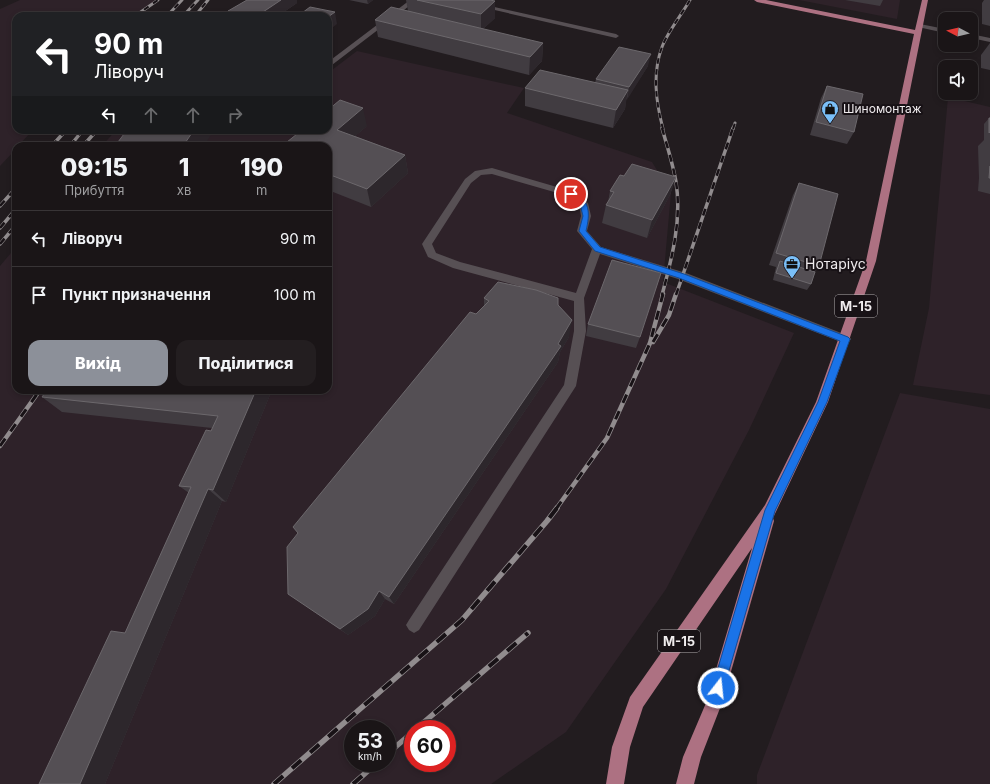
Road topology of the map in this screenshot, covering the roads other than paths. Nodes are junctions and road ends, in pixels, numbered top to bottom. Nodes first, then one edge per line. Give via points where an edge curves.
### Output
1 (414, 0) edge
2 (454, 0) edge
3 (757, 0) edge
4 (925, 0) edge
5 (919, 30) junction
6 (938, 31) edge
7 (616, 36) dead end
8 (978, 37) edge
9 (990, 40) edge
10 (332, 63) edge
11 (597, 249) junction
12 (579, 298) junction
13 (845, 339) junction
14 (770, 510) junction
15 (414, 625) dead end
16 (615, 784) edge
17 (685, 784) edge

1 - 10 street
2 - 7 street
3 - 5 main road
4 - 5 main road, М-15
5 - 6 street
5 - 13 main road, М-15 via 870,261
8 - 9 street
11 - 12 street
11 - 12 street via 582,231 586,216 583,203 571,194 492,171 478,173 468,181 427,244 432,255 457,265
11 - 13 street via 682,276
12 - 15 street via 580,331 570,386
13 - 14 main road, М-15 via 822,402
14 - 16 main road, М-15 via 636,703 621,747
14 - 17 main road, М-15 via 714,703 692,757

